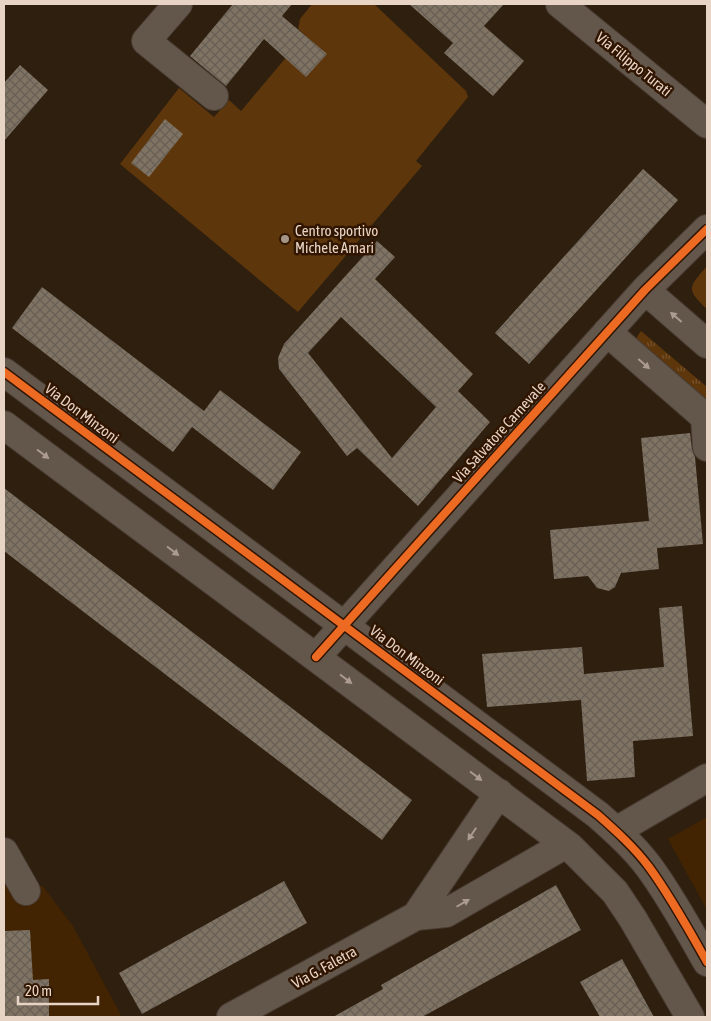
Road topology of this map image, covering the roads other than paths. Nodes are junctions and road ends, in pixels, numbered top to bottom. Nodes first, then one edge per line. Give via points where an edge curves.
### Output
1 (178, 4) edge
2 (560, 4) edge
3 (214, 96) dead end
4 (707, 124) edge
5 (707, 229) edge
6 (645, 290) junction
7 (607, 332) junction
8 (707, 344) edge
9 (4, 372) edge
10 (706, 418) edge
11 (6, 430) edge
12 (707, 447) edge
13 (344, 625) junction
14 (316, 657) junction
15 (707, 778) edge
16 (499, 793) junction
17 (616, 831) junction
18 (566, 844) junction
19 (4, 852) edge
20 (26, 891) dead end
21 (416, 916) junction
22 (707, 962) edge
23 (231, 1017) edge
24 (690, 1017) edge

1 - 3 street via 146,41
2 - 4 street, Via Filippo Turati
5 - 6 street, Via Salvatore Carnevale
6 - 7 street, Via Salvatore Carnevale
8 -> 6 street
7 -> 10 street
7 - 13 street, Via Salvatore Carnevale
9 - 13 street, Via Don Minzoni
10 - 12 street
11 -> 14 street
13 - 14 street, Via Salvatore Carnevale
13 - 17 street, Via Don Minzoni
14 -> 16 street
15 - 17 street
16 - 18 street
16 -> 21 street
17 - 22 street, Via Don Minzoni via 648,865
21 -> 18 street via 446,913
18 - 24 street via 614,892
19 - 20 street
21 - 23 street, Via G. Faletra

